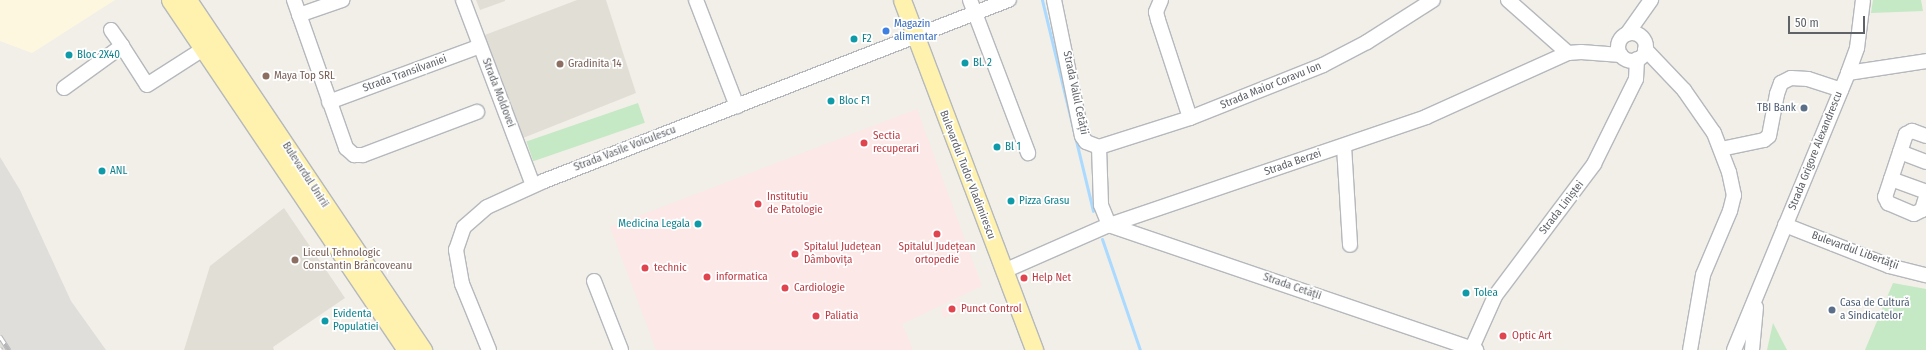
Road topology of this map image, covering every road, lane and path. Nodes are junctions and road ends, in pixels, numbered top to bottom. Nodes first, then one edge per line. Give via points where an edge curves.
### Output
1 (170, 0) edge
2 (188, 0) edge
3 (294, 0) edge
4 (342, 0) edge
5 (463, 0) edge
6 (696, 0) edge
7 (902, 0) edge
8 (970, 0) edge
9 (1008, 0) edge
10 (1054, 0) edge
11 (1162, 0) edge
12 (1433, 0) edge
13 (1508, 0) edge
14 (1863, 0) edge
15 (1648, 5) edge
16 (975, 13) junction
17 (299, 15) junction
18 (110, 30) dead end
19 (915, 37) junction
20 (1623, 44) junction
21 (210, 45) junction
22 (122, 46) junction
23 (480, 46) junction
24 (1575, 52) junction
25 (1641, 52) junction
26 (1926, 61) edge
27 (1848, 73) junction
28 (64, 88) dead end
29 (1841, 90) junction
30 (329, 102) junction
31 (737, 106) junction
32 (477, 112) dead end
33 (1190, 118) junction
34 (1926, 136) edge
35 (1344, 146) junction
36 (1098, 147) junction
37 (1721, 149) junction
38 (1900, 152) junction
39 (1028, 153) dead end
40 (1926, 162) edge
41 (1891, 179) junction
42 (533, 185) junction
43 (1926, 192) edge
44 (1926, 197) edge
45 (1109, 225) junction
46 (1785, 225) junction
47 (1350, 245) dead end
48 (1004, 271) junction
49 (1926, 275) edge
50 (594, 281) dead end
51 (1756, 298) junction
52 (1473, 349) edge
53 (406, 350) edge
54 (423, 350) edge
55 (490, 350) edge
56 (621, 350) edge
57 (1034, 350) edge
58 (1690, 350) edge
59 (1734, 350) edge
60 (1752, 350) edge

1 - 21 main road, Bulevardul Unirii
2 - 21 main road, Bulevardul Unirii
3 - 17 street
4 - 17 street
5 - 23 street, Strada Moldovei
6 - 31 street
7 - 19 main road, Bulevardul Tudor Vladimirescu
8 - 16 street
9 - 16 street, Strada Vasile Voiculescu
10 - 36 street, Strada Valul Cetății via 1082,136 1086,142
11 - 33 street via 1156,12
12 - 33 street, Strada Maior Coravu Ion via 1336,60
13 - 24 street
14 - 27 street, Strada Grigore Alexandrescu via 1857,48
15 - 20 street
15 - 25 street
16 - 19 street, Strada Vasile Voiculescu
16 - 39 street
17 - 30 street
18 - 22 street
19 - 31 street, Strada Vasile Voiculescu
19 - 48 main road, Bulevardul Tudor Vladimirescu
20 - 24 street, Strada Berzei
20 - 25 street via 1629,60
20 - 25 street via 1638,35
21 - 22 street via 147,85
21 - 53 main road, Bulevardul Unirii
21 - 54 main road, Bulevardul Unirii
22 - 28 street
23 - 30 street, Strada Transilvaniei
23 - 42 street, Strada Moldovei
24 - 35 street, Strada Berzei via 1426,117
25 - 37 street via 1657,61 1684,90 1714,133
25 - 52 street, Strada Liniștei via 1636,79 1594,164 1495,296
26 - 27 street
27 - 29 street, Strada Grigore Alexandrescu
29 - 37 street via 1808,79 1791,78 1781,83 1769,136 1764,140
29 - 46 street, Strada Grigore Alexandrescu
30 - 32 street via 346,148 354,155 363,155
31 - 42 street, Strada Vasile Voiculescu
33 - 36 street, Strada Maior Coravu Ion
34 - 38 street via 1912,131 1906,134
35 - 45 street, Strada Berzei
35 - 47 street
36 - 45 street, Strada Valul Cetății via 1101,205
37 - 58 street via 1732,183 1733,202 1703,274
38 - 40 street
38 - 41 street
41 - 43 street
41 - 44 street via 1885,196 1888,203 1914,214 1922,210
42 - 55 street, Strada Vasile Voiculescu via 474,216 459,237 456,250 457,266 467,298
45 - 48 street, Strada Berzei
45 - 52 street, Strada Cetății
46 - 49 street, Bulevardul Libertății via 1889,266
46 - 51 street, Strada Grigore Alexandrescu
48 - 57 main road, Bulevardul Tudor Vladimirescu
50 - 56 street
51 - 59 street, Strada Grigore Alexandrescu
51 - 60 street, Strada Grigore Alexandrescu

